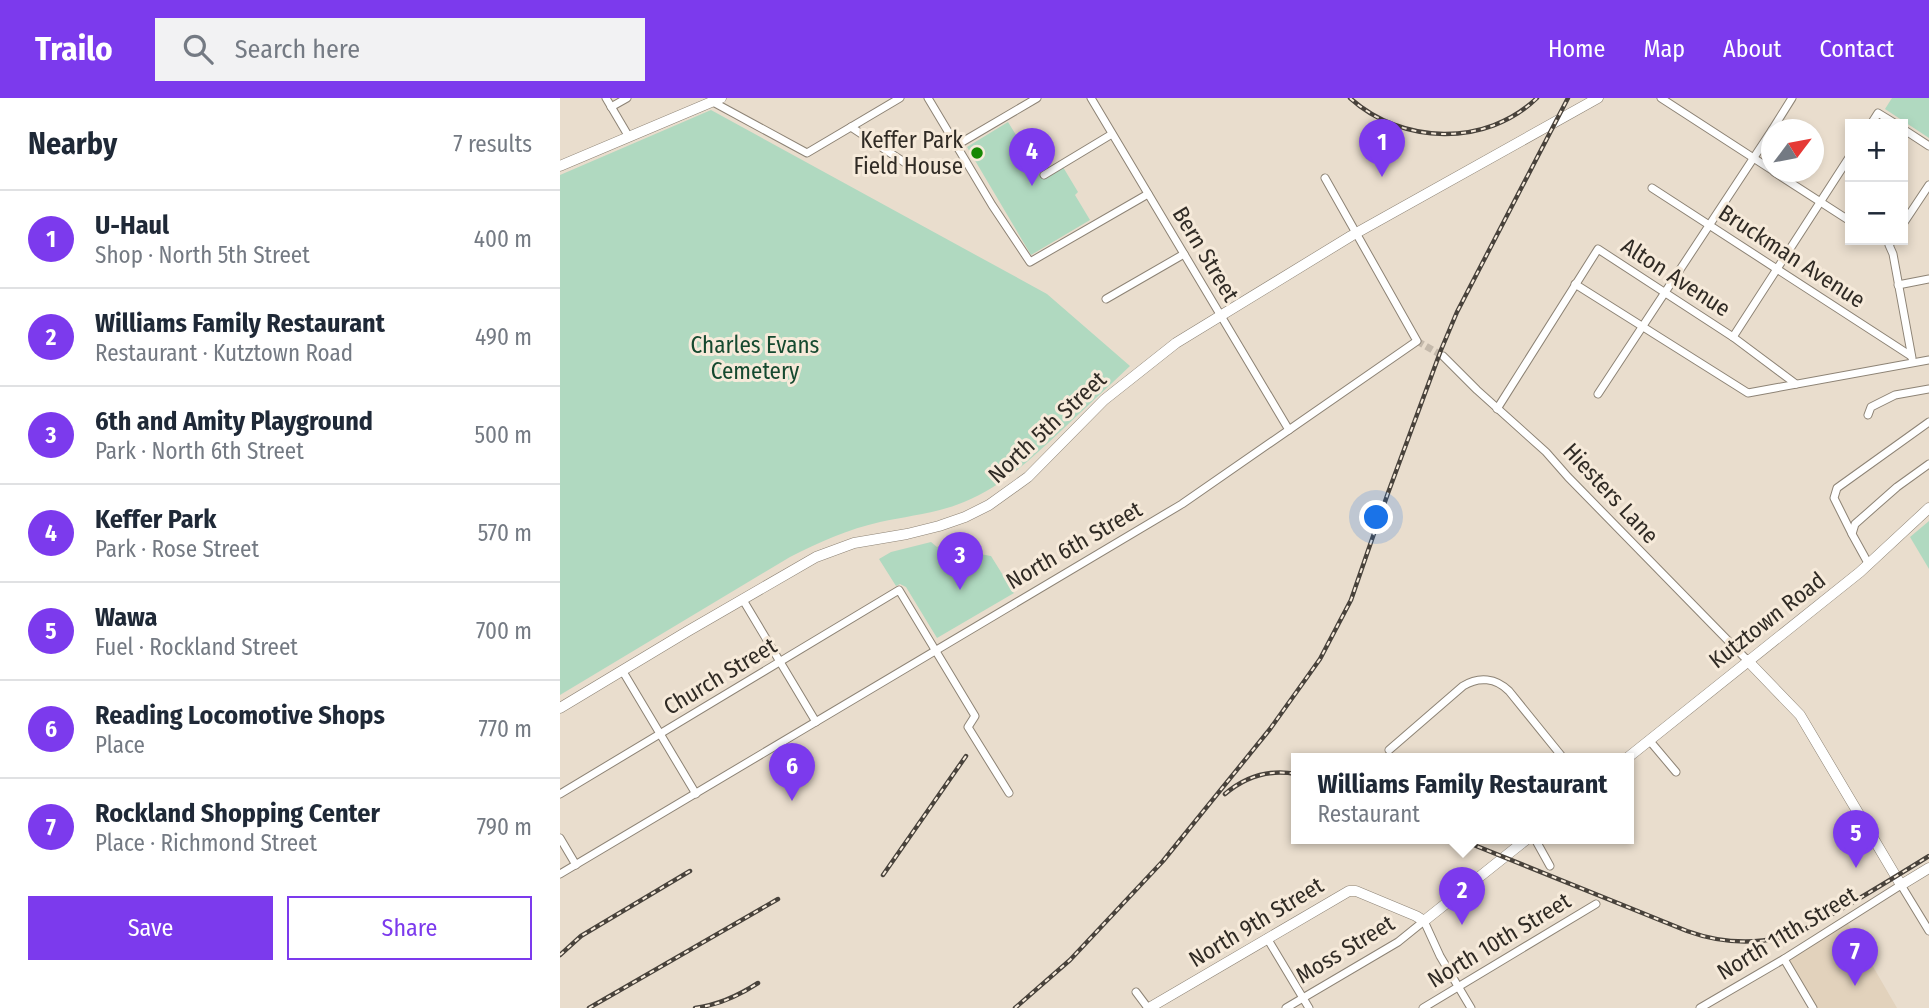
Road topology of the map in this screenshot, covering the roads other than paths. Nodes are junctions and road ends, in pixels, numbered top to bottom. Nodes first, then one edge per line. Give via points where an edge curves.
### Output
1 (606, 98) edge
2 (628, 98) edge
3 (900, 98) edge
4 (928, 98) edge
5 (1037, 98) edge
6 (1091, 98) edge
7 (1598, 98) edge
8 (1661, 98) edge
9 (1792, 98) edge
10 (717, 100) edge
11 (611, 107) junction
12 (1779, 119) edge
13 (1874, 119) edge
14 (1888, 119) edge
15 (851, 127) junction
16 (1908, 132) edge
17 (1112, 134) junction
18 (629, 137) junction
19 (957, 145) junction
20 (1929, 146) edge
21 (1761, 147) edge
22 (1754, 158) junction
23 (1761, 163) edge
24 (1845, 164) edge
25 (560, 166) edge
26 (916, 170) dead end
27 (1044, 175) dead end
28 (1325, 178) dead end
29 (1790, 182) edge
30 (1929, 185) edge
31 (1652, 188) dead end
32 (1148, 194) junction
33 (1821, 202) junction
34 (1908, 216) edge
35 (1845, 217) edge
36 (1709, 226) junction
37 (1355, 234) junction
38 (1891, 245) edge
39 (1184, 254) junction
40 (1777, 270) junction
41 (1929, 279) edge
42 (1575, 284) junction
43 (1899, 285) junction
44 (1665, 293) junction
45 (1106, 299) dead end
46 (1220, 316) junction
47 (1643, 327) junction
48 (1733, 337) junction
49 (1443, 356) tunnel mouth
50 (1912, 359) junction
51 (1929, 360) edge
52 (1796, 384) junction
53 (1929, 389) edge
54 (1598, 394) dead end
55 (1497, 409) junction
56 (1868, 415) dead end
57 (1929, 422) edge
58 (1289, 430) junction
59 (1929, 464) edge
60 (1929, 508) edge
61 (1852, 534) junction
62 (1868, 563) junction
63 (743, 600) junction
64 (935, 650) junction
65 (1747, 660) junction
66 (780, 662) junction
67 (622, 670) junction
68 (560, 708) edge
69 (816, 722) junction
70 (660, 734) junction
71 (1649, 740) junction
72 (1389, 750) dead end
73 (1559, 753) edge
74 (1633, 753) edge
75 (1676, 772) dead end
76 (696, 793) junction
77 (1009, 793) dead end
78 (560, 794) edge
79 (560, 838) edge
80 (1521, 844) edge
81 (1538, 844) edge
82 (576, 865) junction
83 (1550, 866) dead end
84 (1929, 868) edge
85 (560, 874) edge
86 (1901, 885) junction
87 (1596, 904) dead end
88 (1424, 922) junction
89 (1929, 931) edge
90 (1268, 938) junction
91 (1784, 959) junction
92 (1458, 987) junction
93 (1136, 992) dead end
94 (1303, 998) junction
95 (1148, 1008) edge
96 (1286, 1008) edge
97 (1309, 1008) edge
98 (1423, 1008) edge
99 (1471, 1008) edge
100 (1700, 1008) edge
101 (1813, 1008) edge

1 - 11 street
2 - 11 street
3 - 15 street
4 - 19 street
5 - 19 street
6 - 17 street, Bern Street
7 - 37 main road, North 5th Street
8 - 22 street
9 - 12 street
10 - 15 street via 807,153
10 - 18 main road
11 - 18 street
13 - 14 street via 1878,113
15 - 26 street
16 - 20 street
17 - 27 street
17 - 32 street, Bern Street
18 - 25 main road
19 - 32 street via 1030,262
21 - 22 street
22 - 23 street
22 - 36 street
24 - 33 street
28 - 37 street
29 - 33 street
30 - 34 street
31 - 36 street, Bruckman Avenue
32 - 39 street, Bern Street
33 - 35 street
33 - 40 street
36 - 40 street, Bruckman Avenue
36 - 44 street
37 - 46 main road, North 5th Street
37 - 58 street, North 6th Street via 1417,341
38 - 43 street
39 - 45 street
39 - 46 street, Bern Street
40 - 48 street
40 - 50 street, Bruckman Avenue
41 - 43 street
42 - 44 street, Alton Avenue via 1598,249
42 - 47 street
42 - 55 street
43 - 50 street
44 - 47 street
44 - 48 street, Alton Avenue
46 - 58 street, Bern Street
46 - 63 main road, North 5th Street via 1125,382 1028,477 998,500 939,526 829,551
47 - 52 street via 1748,393
47 - 54 street
48 - 52 street, Alton Avenue
49 - 55 street, Hiesters Lane
50 - 51 street
50 - 52 street
53 - 56 street via 1895,396 1871,407
55 - 65 street, Hiesters Lane via 1546,452
57 - 61 street via 1837,488 1834,498
58 - 64 street, North 6th Street via 1184,502
59 - 61 street via 1855,524
60 - 62 main road, Kutztown Road
61 - 62 street
62 - 65 main road, Kutztown Road
63 - 66 street
63 - 67 main road, North 5th Street
64 - 66 street, Church Street via 899,590
64 - 69 street, North 6th Street
64 - 77 street via 975,716 968,727
65 - 71 main road, Kutztown Road
65 - 86 main road via 1800,715
66 - 69 street
66 - 70 street, Church Street
67 - 68 main road, North 5th Street
67 - 70 street
69 - 76 street, North 6th Street
70 - 76 street
70 - 78 street, Church Street
71 - 74 main road, Kutztown Road
71 - 75 street
72 - 73 street via 1463,686 1490,679 1509,691
76 - 82 street, North 6th Street
79 - 82 street
80 - 88 main road
81 - 83 street
82 - 85 street, North 6th Street
84 - 86 main road, North 11th Street
86 - 89 street
86 - 91 street, North 11th Street
87 - 92 street, North 10th Street
88 - 90 main road, North 9th Street via 1352,890
88 - 92 street
88 - 94 street, Moss Street
90 - 94 street
90 - 95 main road, North 9th Street
91 - 100 street, North 11th Street
91 - 101 street
92 - 98 street, North 10th Street
92 - 99 street
93 - 95 street
94 - 96 street, Moss Street
94 - 97 street

